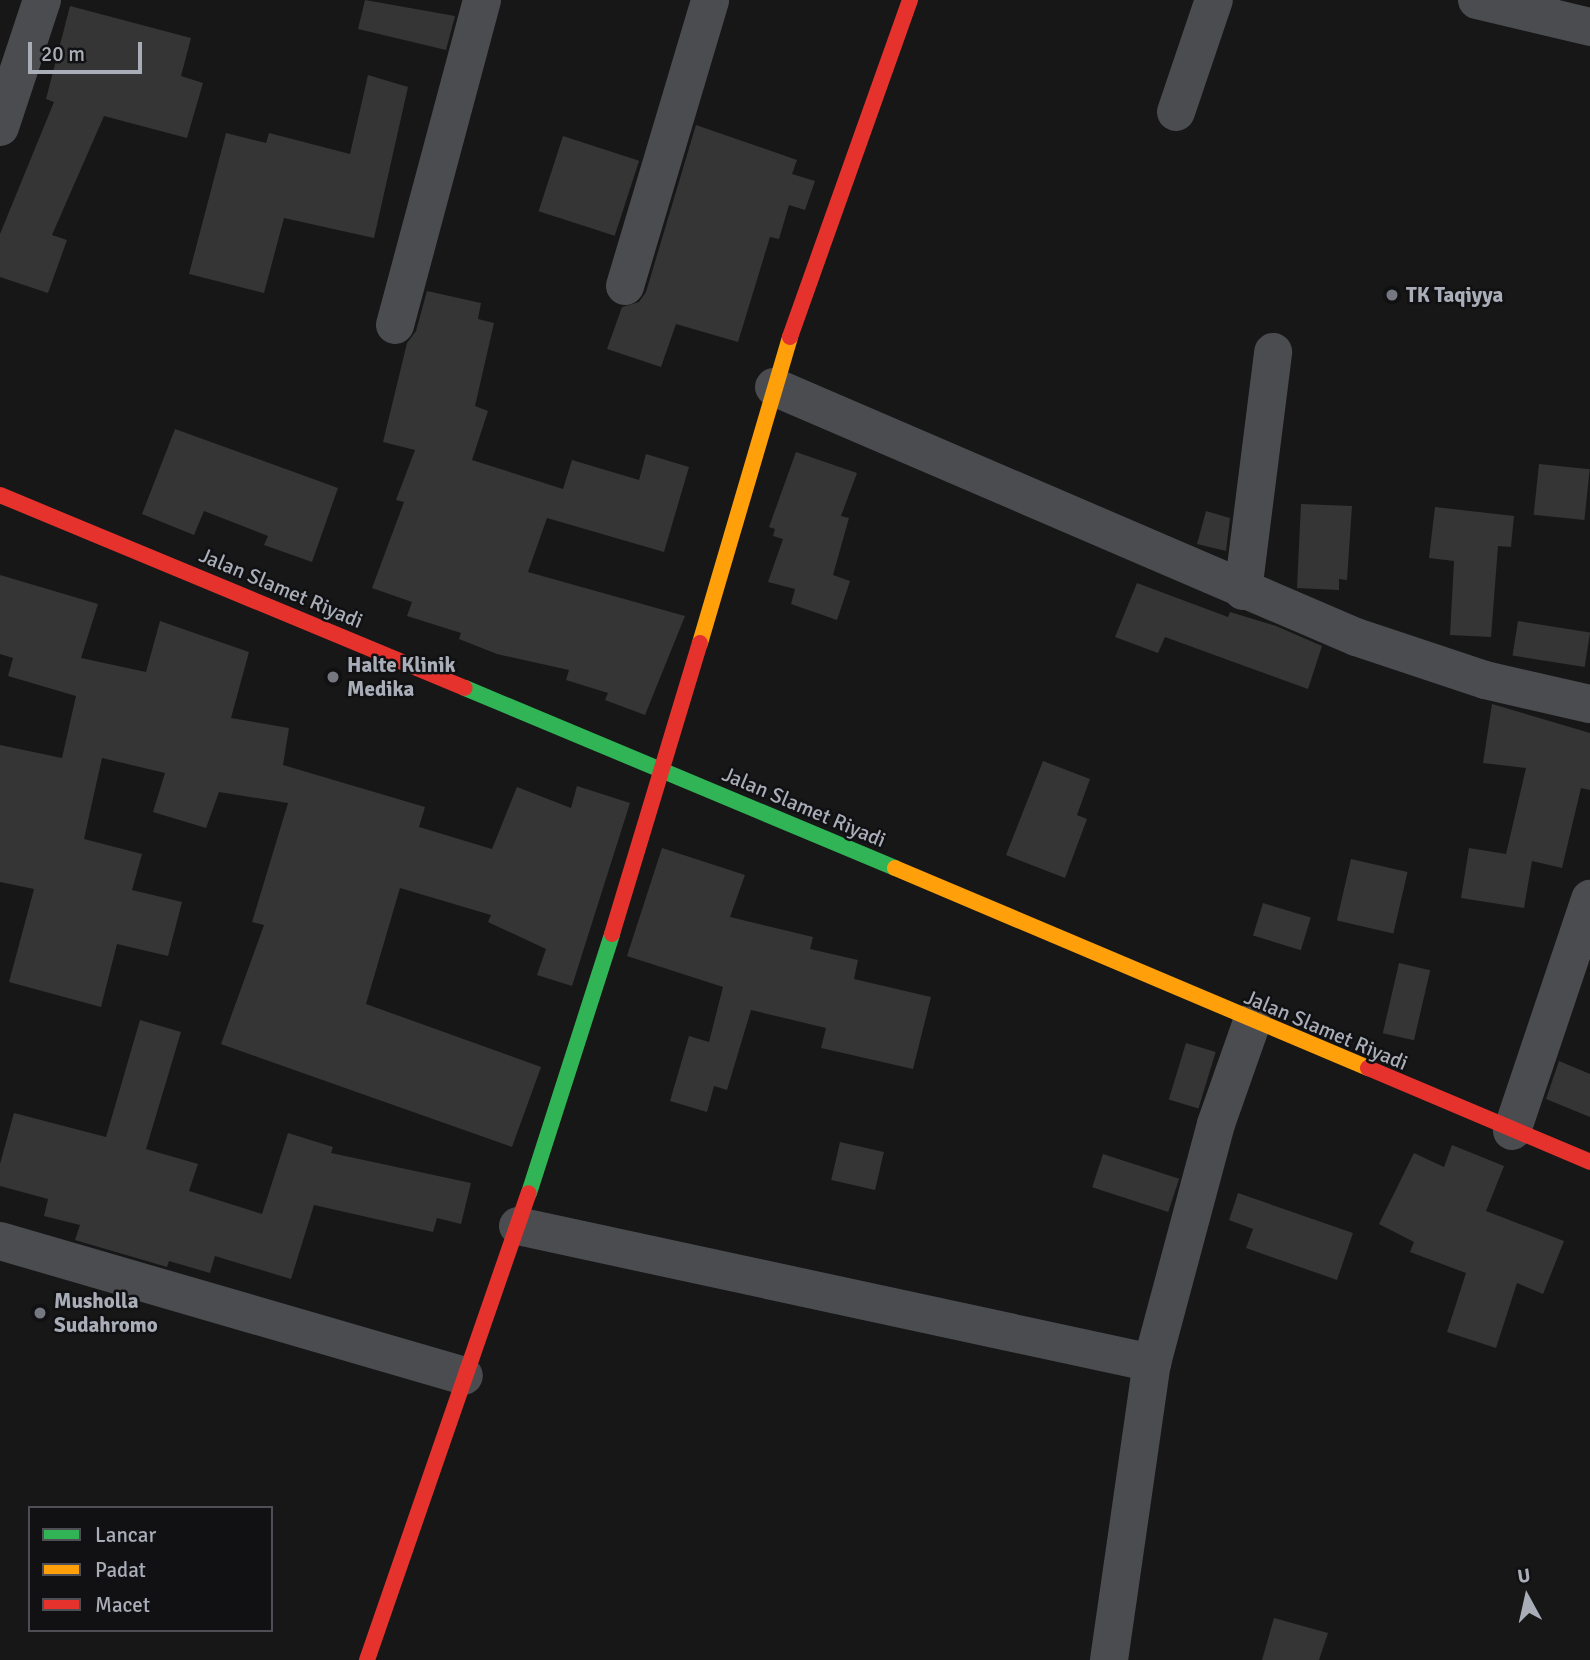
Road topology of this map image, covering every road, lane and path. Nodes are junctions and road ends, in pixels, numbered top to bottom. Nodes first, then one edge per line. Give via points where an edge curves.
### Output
1 (42, 0) edge
2 (481, 0) edge
3 (710, 0) edge
4 (910, 0) edge
5 (1214, 0) edge
6 (1477, 0) edge
7 (1590, 27) edge
8 (1176, 112) dead end
9 (0, 127) edge
10 (625, 286) dead end
11 (395, 326) dead end
12 (1273, 352) dead end
13 (774, 387) junction
14 (0, 495) edge
15 (1243, 591) junction
16 (1590, 704) edge
17 (664, 770) junction
18 (1590, 899) edge
19 (1252, 1022) junction
20 (1512, 1131) junction
21 (1590, 1162) edge
22 (518, 1226) junction
23 (0, 1241) edge
24 (1152, 1363) junction
25 (464, 1376) junction
26 (367, 1660) edge
27 (1109, 1660) edge

1 - 9 street
2 - 11 street
3 - 10 street
4 - 13 street via 822,239
5 - 8 street
6 - 7 street
12 - 15 street
13 - 15 street
13 - 17 street
14 - 17 street, Jalan Slamet Riyadi
15 - 16 street via 1417,661
17 - 19 street, Jalan Slamet Riyadi
17 - 22 street
18 - 20 street
19 - 20 street, Jalan Slamet Riyadi
19 - 24 street via 1216,1124
20 - 21 street, Jalan Slamet Riyadi
22 - 24 street
22 - 25 street
23 - 25 street
24 - 27 street
25 - 26 street

